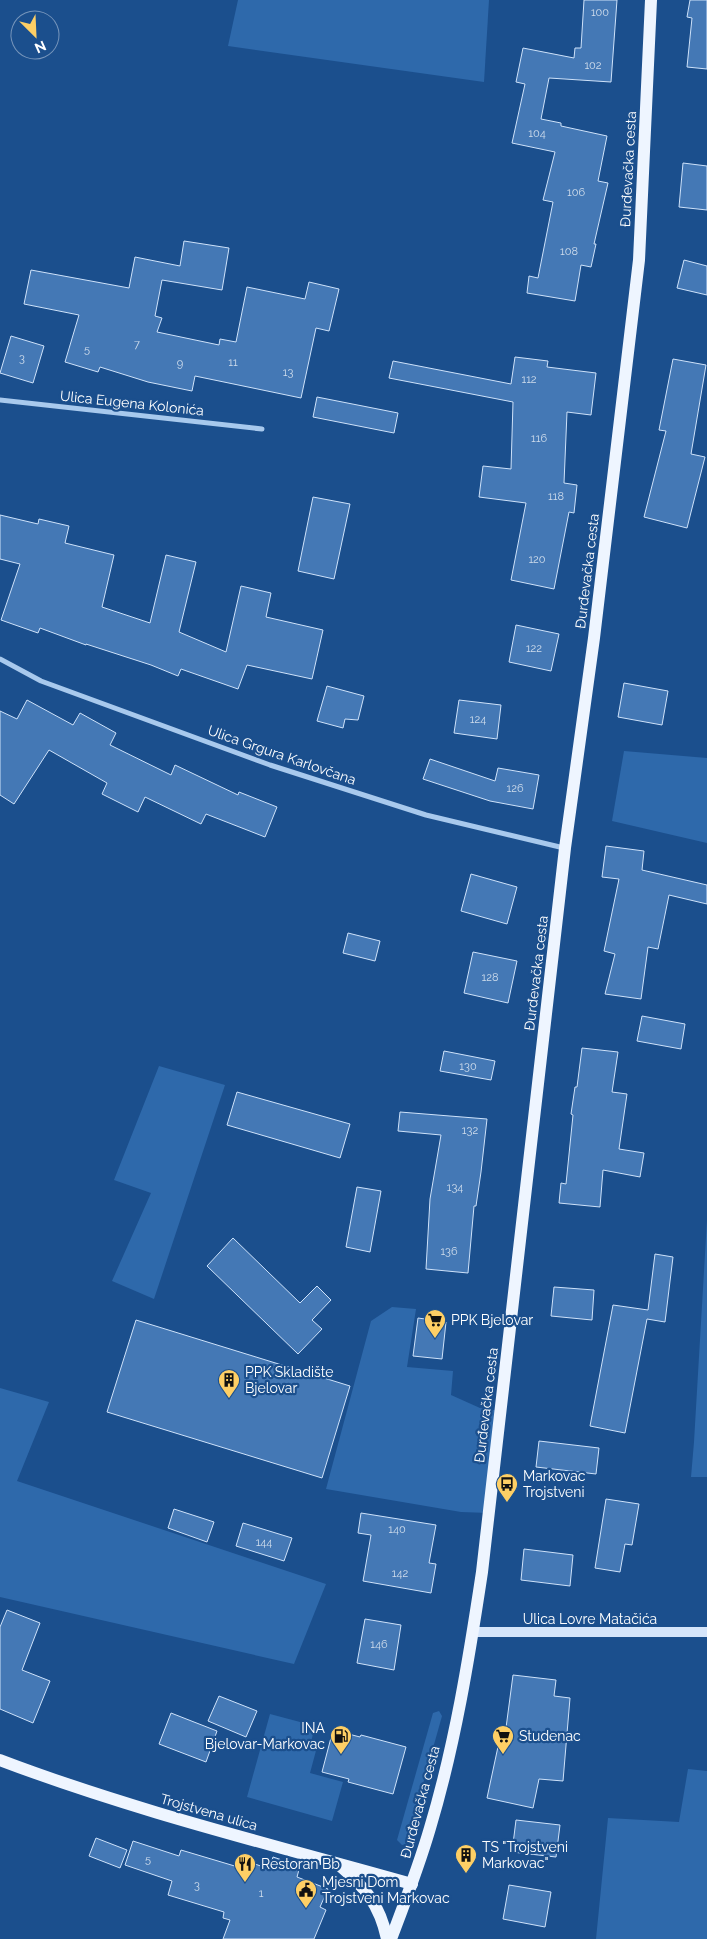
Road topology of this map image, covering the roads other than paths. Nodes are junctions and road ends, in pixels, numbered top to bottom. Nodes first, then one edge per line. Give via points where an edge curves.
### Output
1 (651, 0) edge
2 (0, 400) edge
3 (262, 429) dead end
4 (0, 659) edge
5 (565, 848) junction
6 (473, 1632) junction
7 (707, 1632) edge
8 (0, 1760) edge
9 (335, 1862) junction
10 (412, 1884) junction
11 (387, 1939) edge
12 (391, 1939) edge

1 - 5 main road, Đurđevačka cesta via 639,260 594,638
2 - 3 street, Ulica Eugena Kolonića
4 - 5 street, Ulica Grgura Karlovčana via 41,681 270,765 426,815
5 - 6 main road, Đurđevačka cesta
6 - 7 main road, Ulica Lovre Matačića
6 - 10 main road, Đurđevačka cesta via 446,1768
8 - 9 main road, Trojstvena ulica via 177,1819
9 - 10 main road, Trojstvena ulica
9 - 11 main road via 370,1895 384,1924
10 - 12 main road, Đurđevačka cesta

